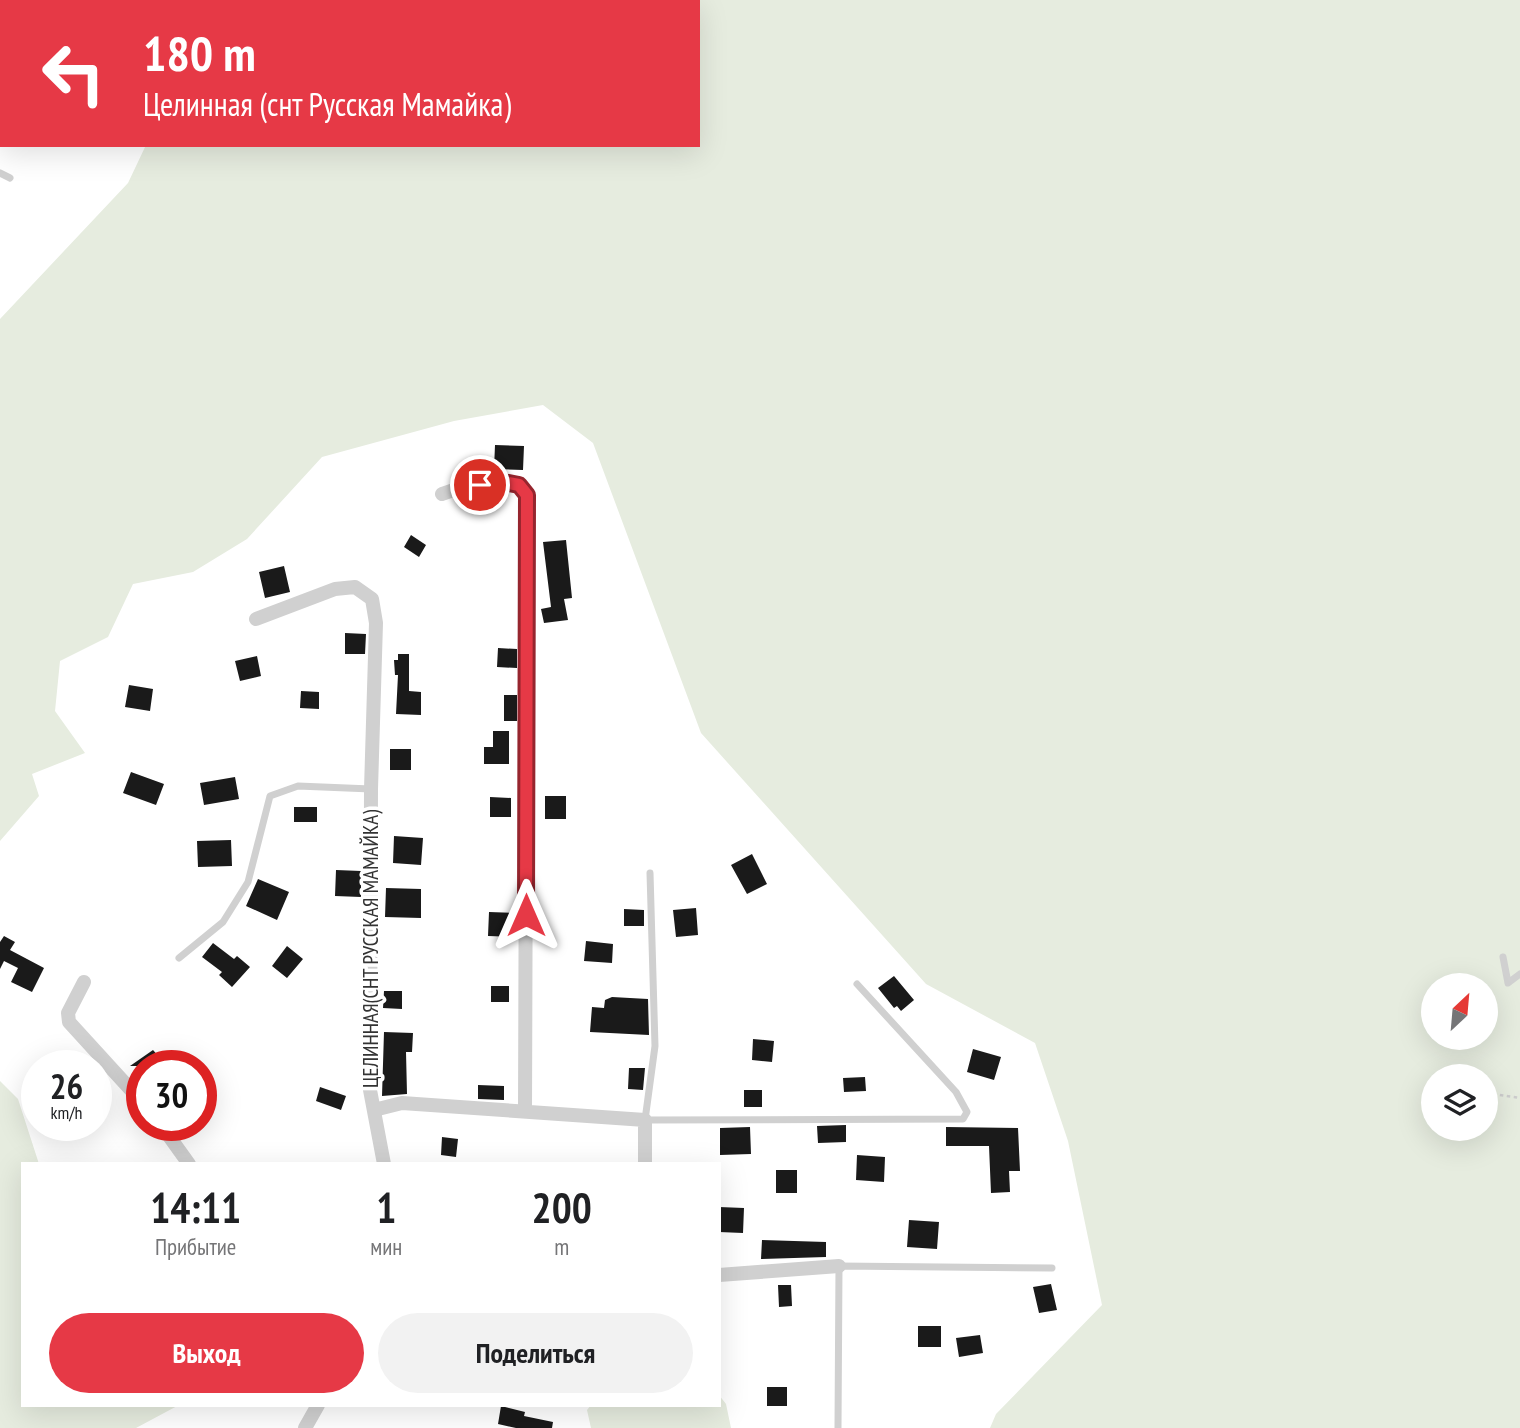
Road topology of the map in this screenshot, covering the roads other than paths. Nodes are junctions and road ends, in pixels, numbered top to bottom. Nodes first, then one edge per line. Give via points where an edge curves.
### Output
1 (0, 173) edge
2 (10, 178) dead end
3 (442, 494) dead end
4 (256, 619) dead end
5 (371, 789) junction
6 (650, 873) dead end
7 (1503, 957) dead end
8 (179, 958) dead end
9 (1520, 974) edge
10 (85, 982) dead end
11 (857, 984) dead end
12 (126, 1084) edge
13 (374, 1110) junction
14 (525, 1111) junction
15 (645, 1120) junction
16 (172, 1141) edge
17 (188, 1162) edge
18 (384, 1162) edge
19 (645, 1162) edge
20 (839, 1266) junction
21 (1052, 1268) dead end
22 (721, 1275) edge
23 (316, 1408) edge
24 (305, 1428) edge
25 (838, 1428) edge

1 - 2 lane
3 - 14 street via 503,482 519,485 527,495
4 - 5 street via 335,589 355,587 372,599 376,623
5 - 8 lane, ЦЕЛИННАЯ(СНТ РУССКАЯ МАМАЙКА) via 298,786 270,796 248,882 223,922
5 - 13 street, ЦЕЛИННАЯ(СНТ РУССКАЯ МАМАЙКА) via 370,1090
6 - 15 lane via 655,1046
7 - 9 lane via 1508,983
10 - 12 street via 68,1013 69,1022
11 - 15 lane, ЦЕЛИННАЯ(СНТ РУССКАЯ МАМАЙКА) via 956,1092 967,1112 963,1119
13 - 14 street, ЦЕЛИННАЯ(СНТ РУССКАЯ МАМАЙКА) via 402,1103
13 - 18 street, ЦЕЛИННАЯ(СНТ РУССКАЯ МАМАЙКА)
14 - 15 street, ЦЕЛИННАЯ(СНТ РУССКАЯ МАМАЙКА)
15 - 19 street
16 - 17 street
20 - 21 lane
20 - 22 street
20 - 25 lane
23 - 24 street

